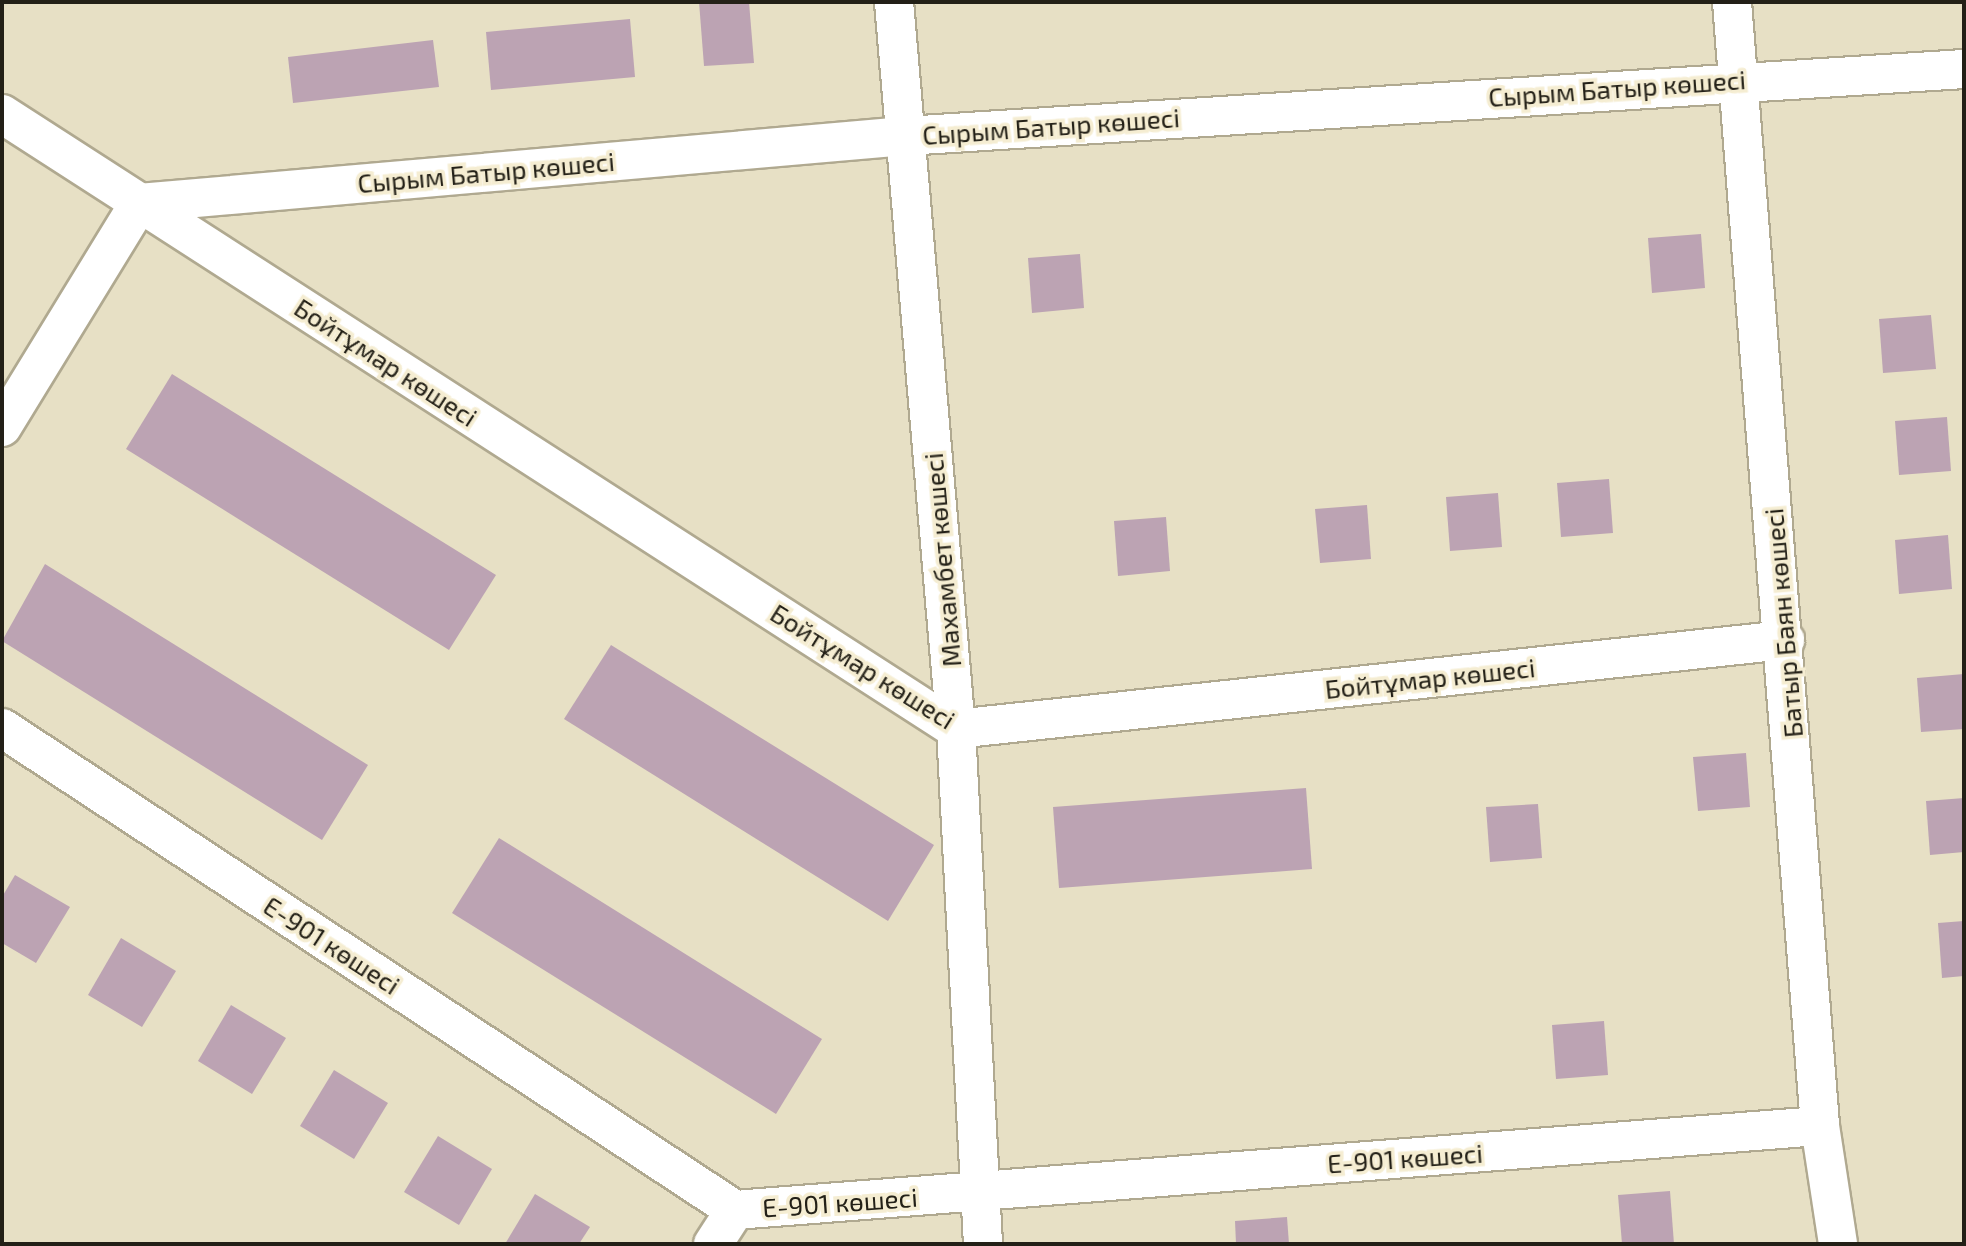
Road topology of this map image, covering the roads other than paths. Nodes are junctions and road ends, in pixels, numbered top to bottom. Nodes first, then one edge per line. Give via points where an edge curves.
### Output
1 (894, 2) edge
2 (1731, 2) edge
3 (1964, 69) edge
4 (1737, 80) junction
5 (2, 114) edge
6 (905, 136) junction
7 (139, 203) junction
8 (2, 427) edge
9 (1785, 640) junction
10 (2, 728) edge
11 (956, 729) junction
12 (1820, 1126) junction
13 (977, 1192) junction
14 (735, 1210) junction
15 (713, 1244) edge
16 (983, 1244) edge
17 (1838, 1244) edge

1 - 6 street, Махамбет көшесі
2 - 4 street, Батыр Баян көшесі
3 - 4 street, Сырым Батыр көшесі
4 - 6 street, Сырым Батыр көшесі
4 - 9 street, Батыр Баян көшесі
5 - 7 street, Бойтұмар көшесі
6 - 7 street, Сырым Батыр көшесі
6 - 11 street, Махамбет көшесі
7 - 8 street
7 - 11 street, Бойтұмар көшесі
9 - 11 street, Бойтұмар көшесі
9 - 12 street, Батыр Баян көшесі
10 - 14 street, Е-901 көшесі
11 - 13 street, Махамбет көшесі
12 - 13 street, Е-901 көшесі
12 - 17 street, Батыр Баян көшесі
13 - 14 street, Е-901 көшесі
13 - 16 street, Махамбет көшесі
14 - 15 street

